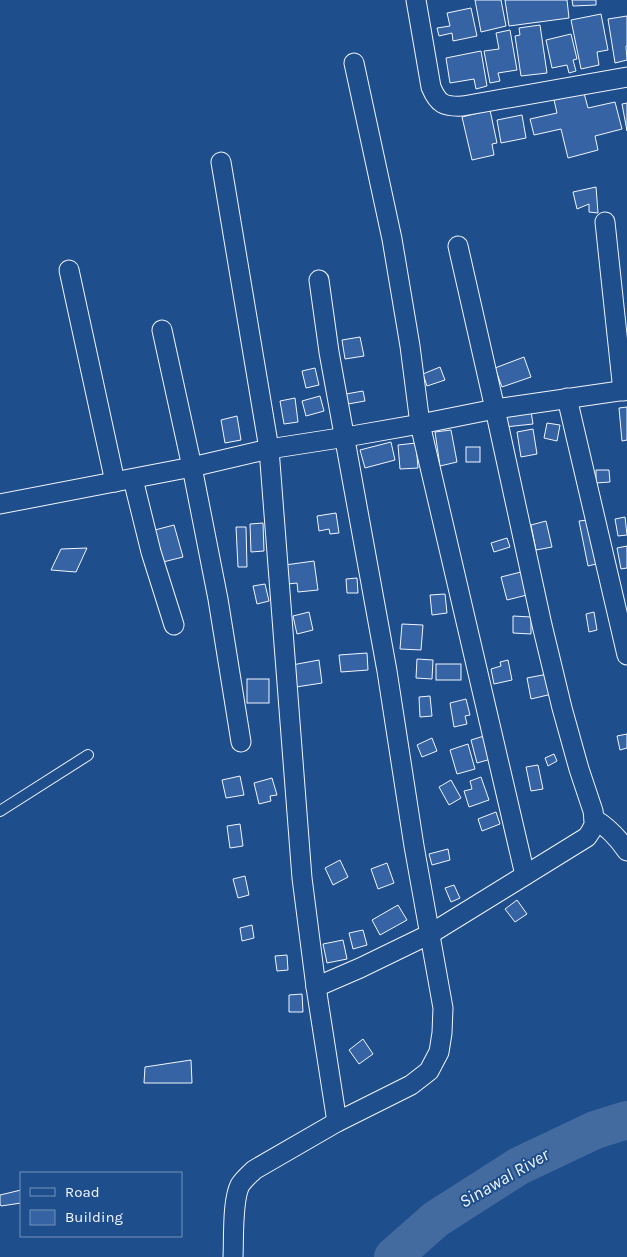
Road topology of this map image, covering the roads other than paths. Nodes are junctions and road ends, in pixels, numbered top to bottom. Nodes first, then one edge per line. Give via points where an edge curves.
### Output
1 (416, 0) edge
2 (354, 63) dead end
3 (627, 77) edge
4 (221, 162) dead end
5 (605, 222) dead end
6 (458, 246) dead end
7 (70, 270) dead end
8 (319, 280) dead end
9 (162, 330) dead end
10 (625, 390) edge
11 (567, 398) junction
12 (495, 409) junction
13 (420, 424) junction
14 (346, 437) junction
15 (269, 449) junction
16 (192, 467) junction
17 (133, 479) junction
18 (114, 482) junction
19 (0, 504) edge
20 (174, 625) dead end
21 (627, 655) edge
22 (241, 742) dead end
23 (88, 755) dead end
24 (0, 811) edge
25 (594, 819) junction
26 (627, 851) edge
27 (525, 875) junction
28 (430, 934) junction
29 (316, 987) junction
30 (337, 1122) junction
31 (233, 1257) edge

1 - 3 street via 431,87 442,104 463,106
2 - 13 street via 392,239
4 - 15 street
5 - 10 street
6 - 12 street
7 - 18 street
8 - 14 street
9 - 16 street
10 - 11 street
11 - 12 street
11 - 21 street
12 - 13 street
12 - 25 street via 562,708
13 - 14 street
13 - 27 street
14 - 15 street
14 - 28 street
15 - 16 street
15 - 29 street via 302,878
16 - 17 street
16 - 22 street via 218,598
17 - 18 street
17 - 20 street
18 - 19 street
23 - 24 lane
25 - 26 street via 603,823
25 - 27 street via 587,837
27 - 28 street
28 - 29 street
28 - 30 street via 443,1008 439,1052 429,1071 410,1085
29 - 30 street
30 - 31 street via 245,1178 236,1196

